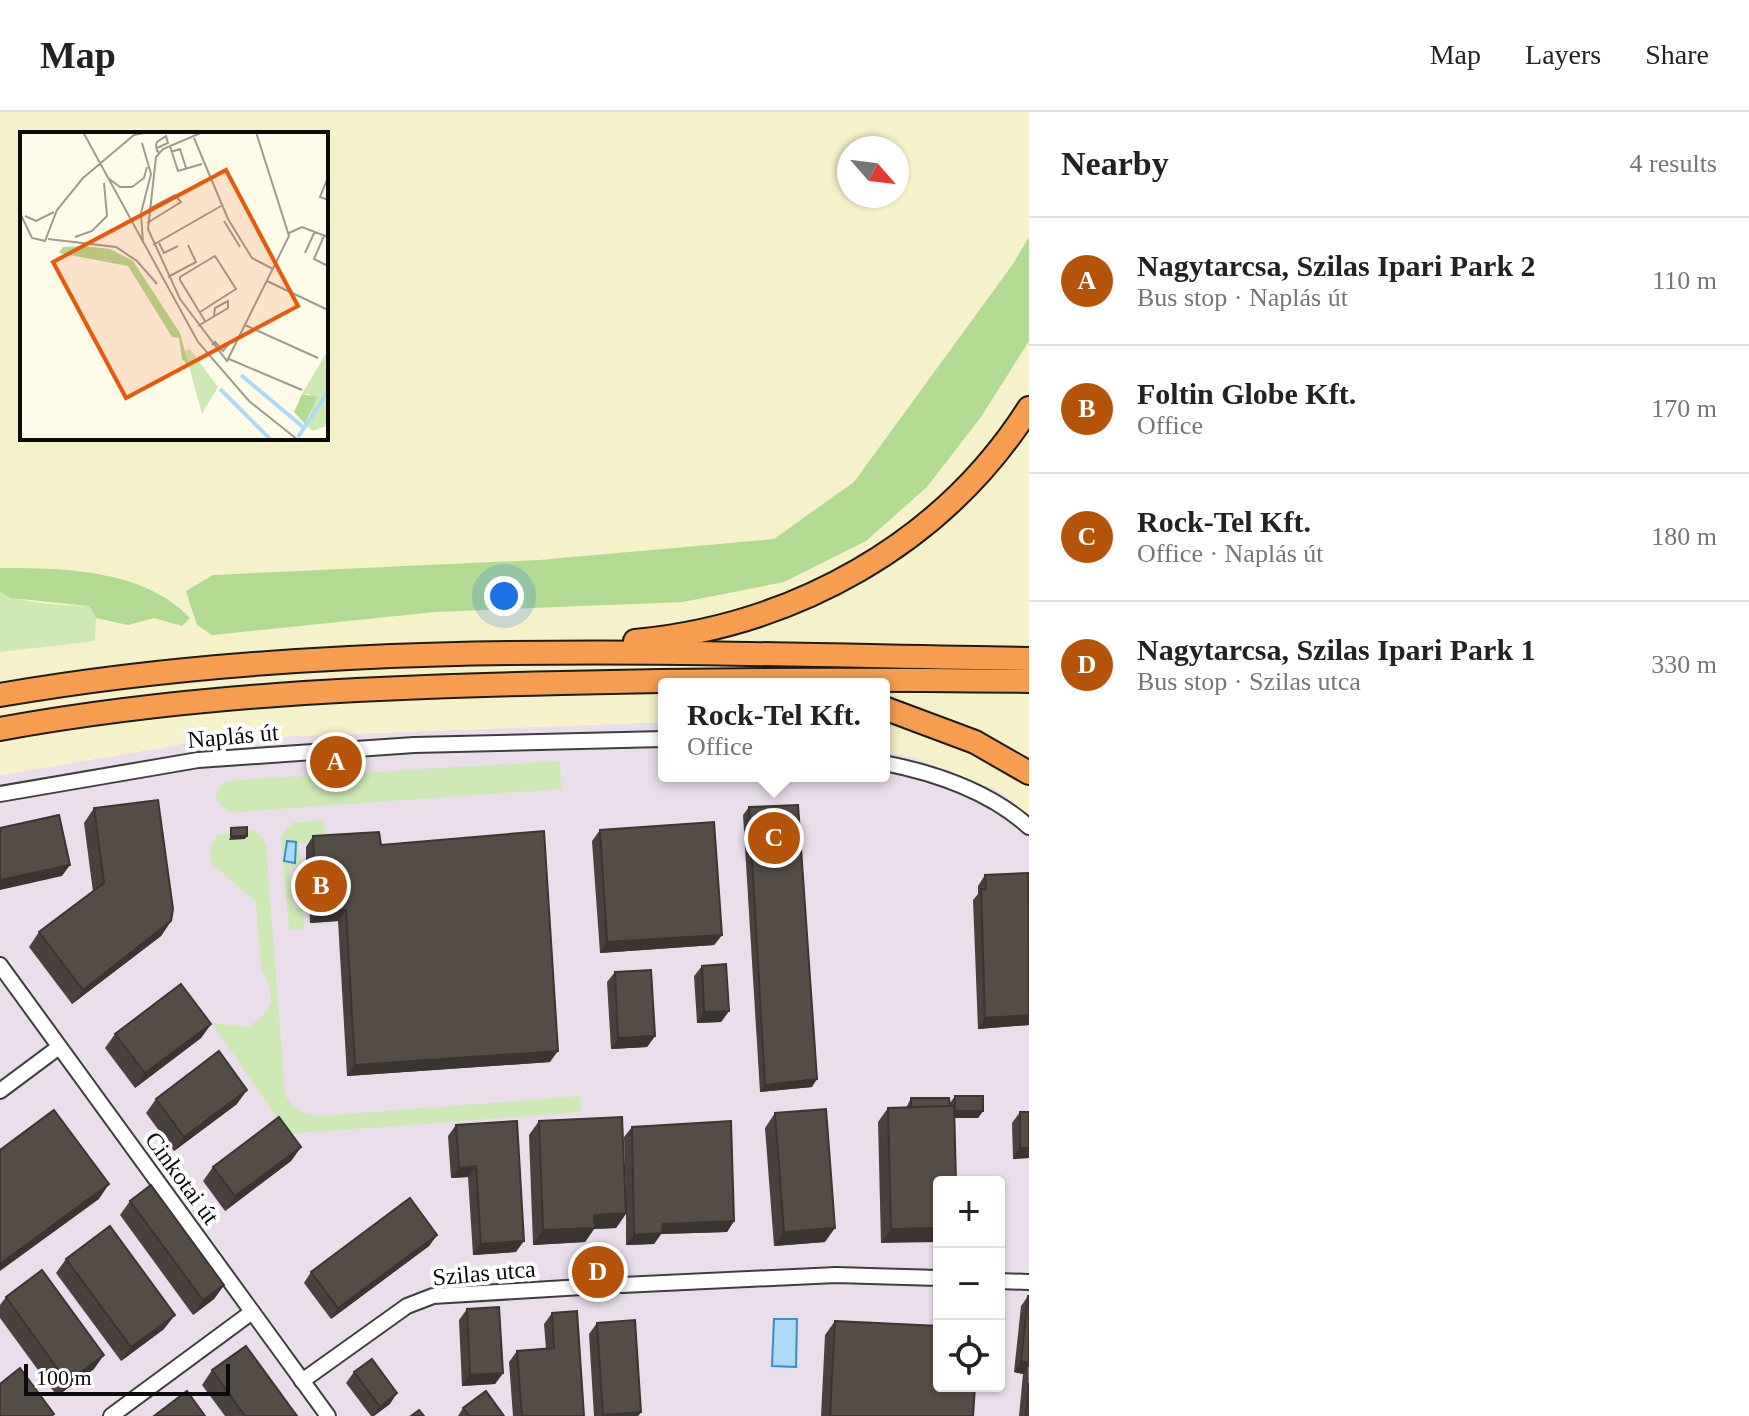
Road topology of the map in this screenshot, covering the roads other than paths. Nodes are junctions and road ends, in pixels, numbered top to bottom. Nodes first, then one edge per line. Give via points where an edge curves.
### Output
1 (1029, 408) edge
2 (576, 653) junction
3 (1029, 659) edge
4 (658, 681) edge
5 (890, 681) edge
6 (1029, 681) edge
7 (0, 695) edge
8 (890, 710) edge
9 (0, 729) edge
10 (658, 739) edge
11 (890, 764) edge
12 (1029, 773) edge
13 (0, 794) edge
14 (1029, 827) edge
15 (0, 965) edge
16 (59, 1047) junction
17 (0, 1091) edge
18 (933, 1278) edge
19 (1005, 1281) edge
20 (1029, 1282) edge
21 (622, 1285) dead end
22 (599, 1286) dead end
23 (252, 1312) junction
24 (302, 1381) junction
25 (111, 1416) edge
26 (328, 1416) edge

1 - 2 highway via 954,499 920,530 859,571 774,612 729,626
2 - 3 highway
2 - 7 highway via 425,654 254,664
4 - 9 highway via 399,686 190,703
5 - 6 highway
8 - 12 highway via 975,742
10 - 13 street, Naplás út via 414,745 198,760
11 - 14 street via 926,771 974,792
15 - 16 street, Cinkotai út
16 - 17 street
16 - 23 street, Cinkotai út
18 - 21 street via 736,1277
19 - 20 street
22 - 24 street, Szilas utca via 433,1296 407,1306
23 - 24 street, Cinkotai út
23 - 25 street
24 - 26 street, Cinkotai út

